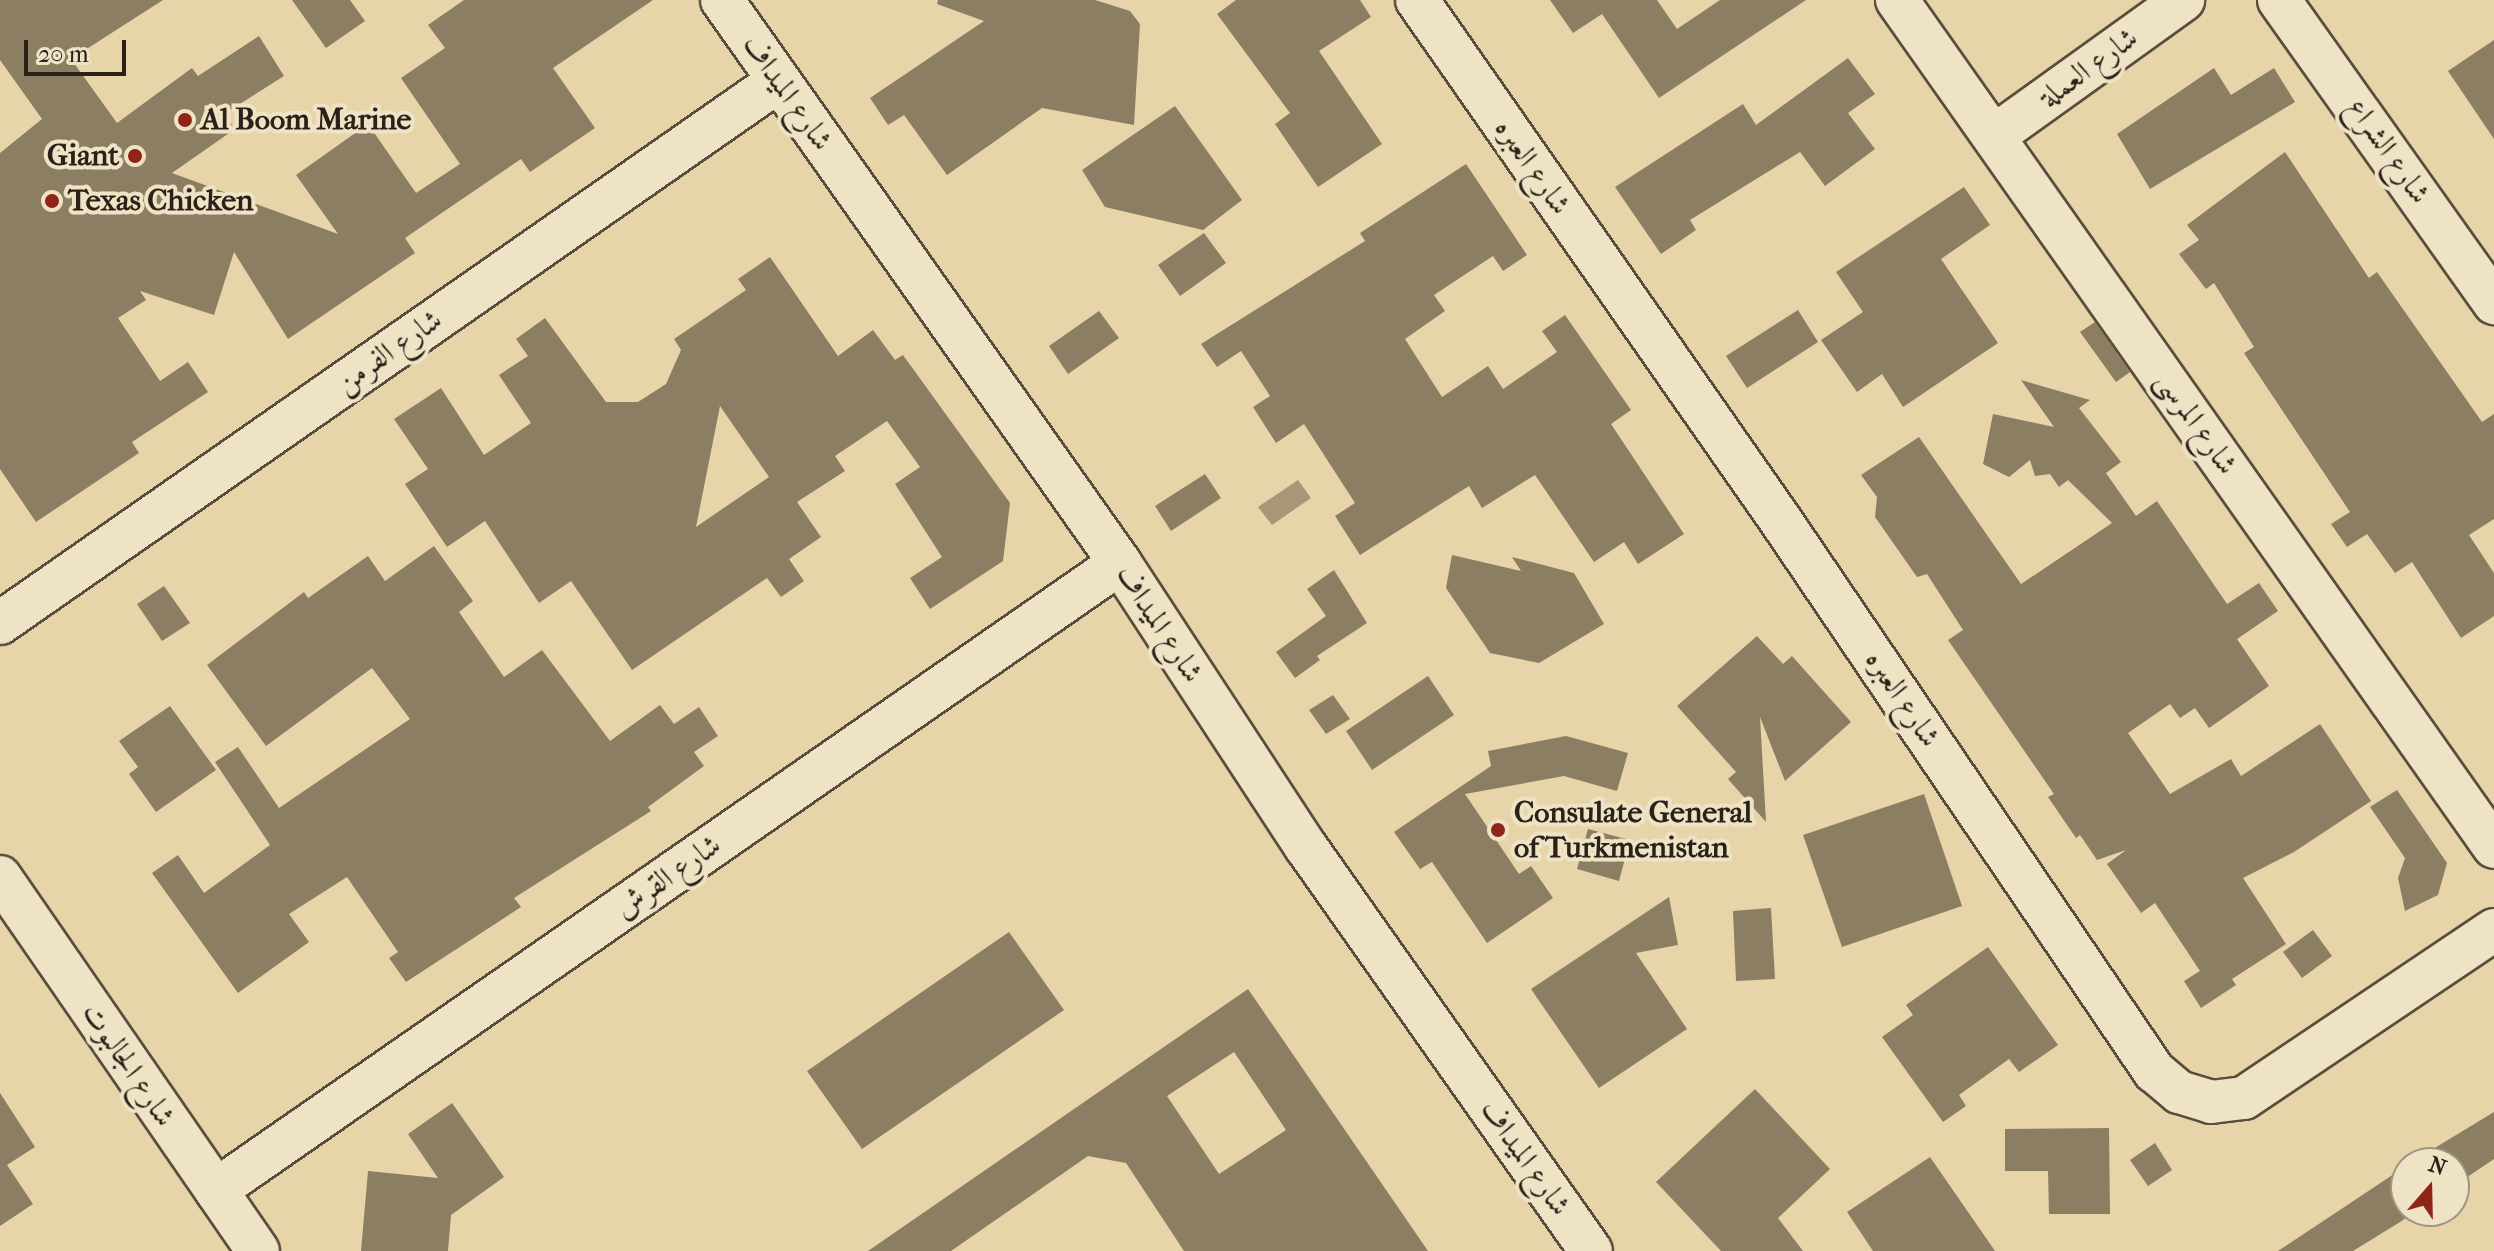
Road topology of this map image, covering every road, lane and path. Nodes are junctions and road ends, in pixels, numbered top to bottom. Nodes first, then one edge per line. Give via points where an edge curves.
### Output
1 (722, 0) edge
2 (1417, 0) edge
3 (1897, 0) edge
4 (2183, 0) edge
5 (2279, 0) edge
6 (777, 82) junction
7 (1994, 136) junction
8 (2494, 303) edge
9 (1120, 563) junction
10 (0, 623) edge
11 (2494, 847) edge
12 (0, 877) edge
13 (2494, 930) edge
14 (216, 1190) junction
15 (258, 1251) edge
16 (1591, 1251) edge

1 - 6 street, شارع الميداف
2 - 13 street, شارع العبره via 1781,521 2154,1071 2179,1092 2211,1102 2244,1098
3 - 7 street, شارع المرسى
4 - 7 street, شارع العملة
5 - 8 street, شارع الشراع
6 - 9 street, شارع الميداف
6 - 10 street, شارع الفرمن
7 - 11 street, شارع المرسى
9 - 14 street, شارع القرش
9 - 16 street, شارع الميداف via 1306,847
12 - 14 street, شارع الجالبوت
14 - 15 street, شارع الجالبوت

